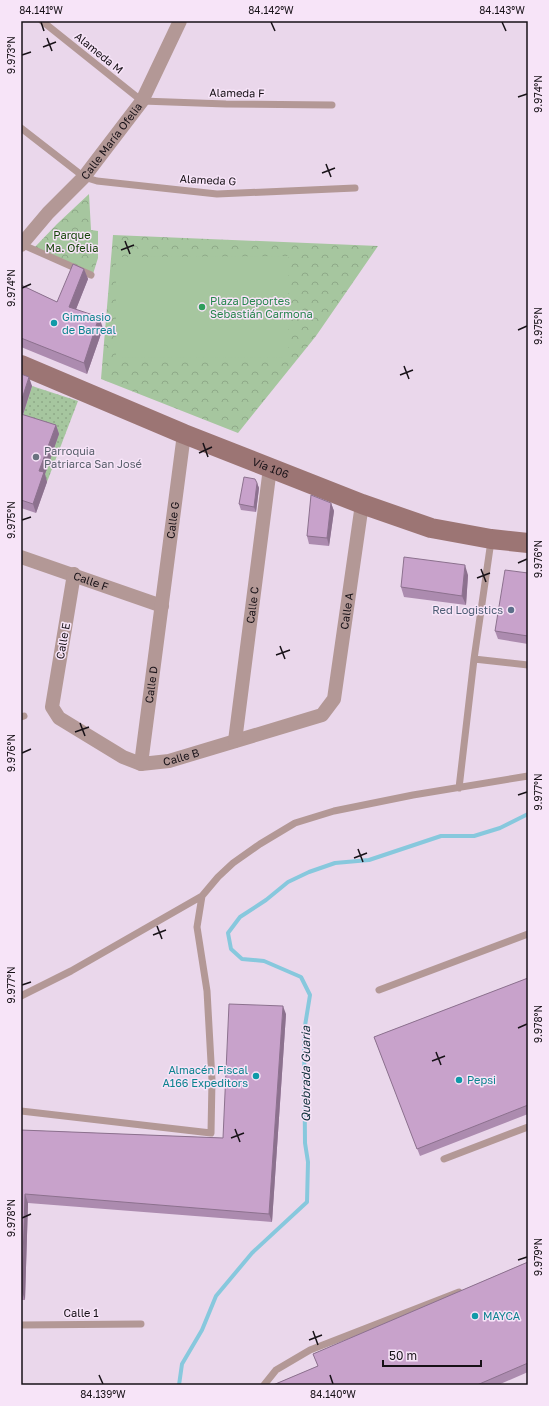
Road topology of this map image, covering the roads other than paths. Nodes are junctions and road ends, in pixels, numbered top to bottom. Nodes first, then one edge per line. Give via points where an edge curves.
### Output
1 (42, 21) edge
2 (178, 22) edge
3 (142, 101) junction
4 (332, 105) dead end
5 (21, 128) edge
6 (84, 177) junction
7 (355, 188) dead end
8 (21, 244) edge
9 (91, 275) dead end
10 (21, 365) edge
11 (184, 434) junction
12 (270, 468) junction
13 (362, 504) junction
14 (492, 539) junction
15 (528, 543) edge
16 (21, 557) edge
17 (74, 574) junction
18 (162, 606) junction
19 (474, 659) junction
20 (528, 665) edge
21 (52, 707) joint
22 (322, 715) joint
23 (235, 741) junction
24 (141, 764) junction
25 (528, 776) edge
26 (459, 788) junction
27 (202, 896) junction
28 (528, 934) edge
29 (379, 990) dead end
30 (21, 996) edge
31 (21, 1111) edge
32 (528, 1127) edge
33 (444, 1159) dead end
34 (469, 1288) edge
35 (141, 1324) dead end
36 (21, 1325) edge
37 (264, 1385) edge

1 - 3 lane, Alameda M
2 - 3 street, Calle María Ofelia
3 - 4 lane, Alameda F
3 - 6 street, Calle María Ofelia
5 - 6 lane
6 - 7 lane, Alameda G via 97,181 216,194
6 - 8 street, Calle María Ofelia
8 - 9 lane
10 - 11 main road, Vía 106
11 - 12 main road, Vía 106
11 - 18 street, Calle G
12 - 13 main road, Vía 106
12 - 23 street, Calle C
13 - 14 main road, Vía 106 via 431,528
13 - 22 street, Calle A via 334,699
14 - 15 main road, Vía 106
14 - 19 lane
16 - 17 street, Calle F
17 - 18 street, Calle F
17 - 21 street, Calle E
18 - 24 street, Calle D
19 - 20 lane
19 - 26 lane
21 - 24 street, Calle B via 59,718 123,757
22 - 23 street, Calle B
23 - 24 street, Calle B via 170,761
25 - 26 lane
26 - 27 lane via 334,811 295,823 233,863
27 - 30 lane via 71,971
27 - 31 lane via 197,927 207,991 212,1080 211,1133
28 - 29 lane
32 - 33 lane
34 - 37 lane via 310,1350 276,1370
35 - 36 lane, Calle 1

